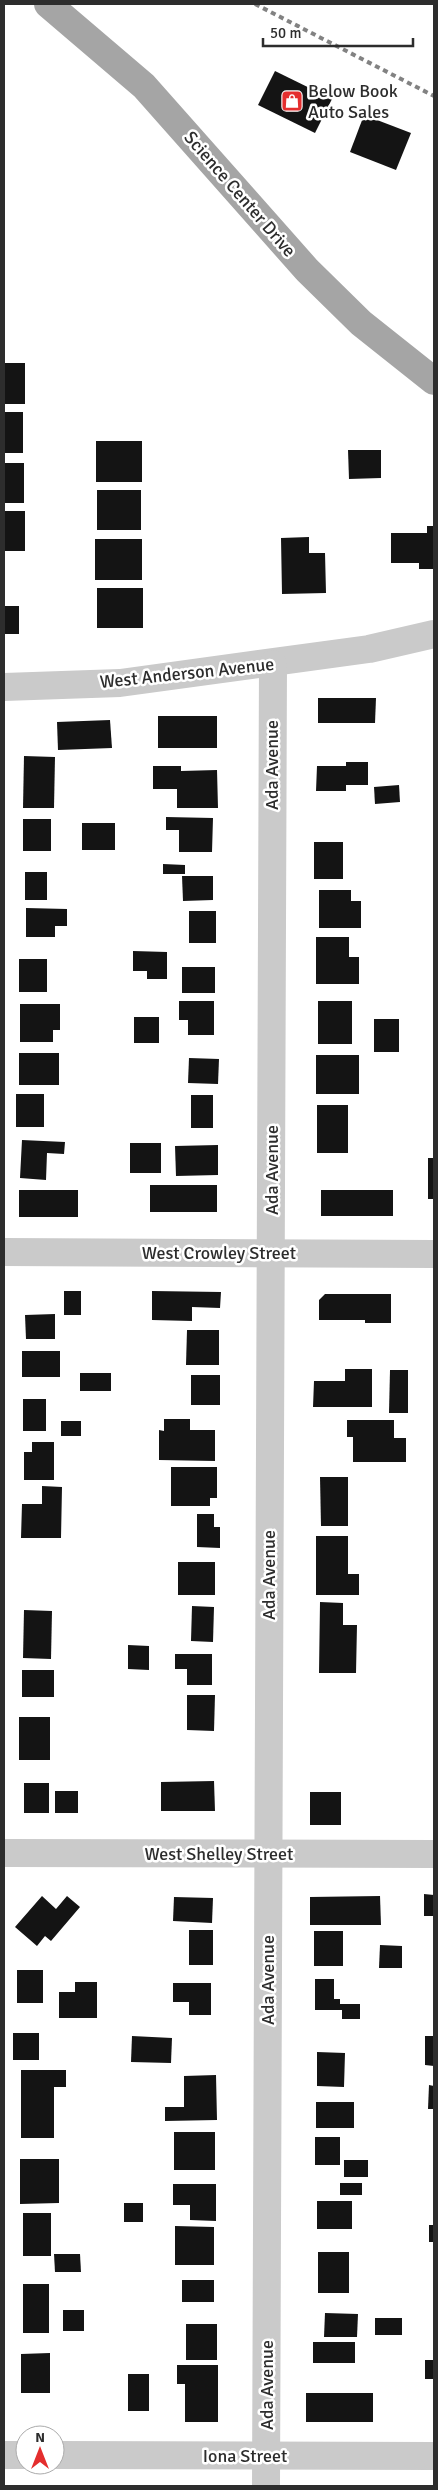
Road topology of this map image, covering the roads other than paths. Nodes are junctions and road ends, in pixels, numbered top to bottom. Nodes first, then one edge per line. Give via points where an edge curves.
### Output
1 (48, 4) edge
2 (398, 353) junction
3 (434, 360) edge
4 (434, 381) edge
5 (434, 634) edge
6 (272, 664) junction
7 (4, 687) edge
8 (4, 1252) edge
9 (272, 1253) junction
10 (434, 1254) edge
11 (4, 1853) edge
12 (269, 1854) junction
13 (434, 1854) edge
14 (65, 2455) edge
15 (266, 2456) junction
16 (434, 2456) edge
17 (266, 2486) edge

1 - 2 main road, Science Center Drive via 144,86 307,270 361,323
2 - 3 main road
2 - 4 main road, Science Center Drive
5 - 6 street, West Anderson Avenue via 369,649
6 - 7 street, West Anderson Avenue via 120,683
6 - 9 street, Ada Avenue
8 - 9 street, West Crowley Street
9 - 10 street, West Crowley Street
9 - 12 street, Ada Avenue
11 - 12 street, West Shelley Street
12 - 13 street, West Shelley Street
12 - 15 street, Ada Avenue
14 - 15 street, Iona Street
15 - 16 street, Iona Street
15 - 17 street, Ada Avenue

